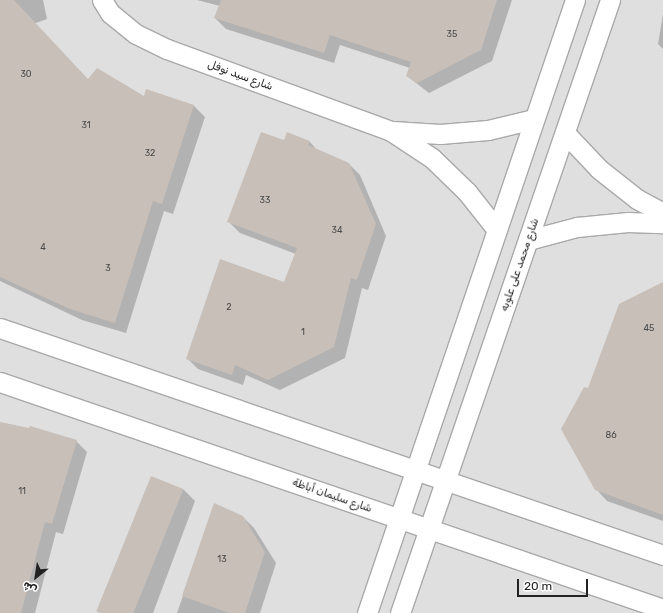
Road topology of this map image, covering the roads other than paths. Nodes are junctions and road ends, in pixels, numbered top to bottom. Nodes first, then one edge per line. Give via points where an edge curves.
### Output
1 (102, 0) edge
2 (574, 0) edge
3 (610, 0) edge
4 (534, 119) junction
5 (391, 131) junction
6 (565, 133) junction
7 (663, 213) edge
8 (663, 223) edge
9 (496, 230) junction
10 (528, 240) junction
11 (0, 328) edge
12 (0, 382) edge
13 (415, 470) junction
14 (446, 480) junction
15 (399, 519) junction
16 (429, 529) junction
17 (663, 555) edge
18 (663, 609) edge
19 (367, 613) edge
20 (400, 613) edge

1 - 5 street, شارع سيد نوفل via 110,13 136,34 167,48
2 - 4 street
3 - 6 street, شارع محمد على علوبه
4 - 5 street, شارع سيد نوفل via 481,131 440,134
4 - 9 street
5 - 9 street, شارع سيد نوفل via 442,168 467,192
6 - 7 street via 599,169 637,199
6 - 10 street, شارع محمد على علوبه
8 - 10 street via 628,222 577,227
9 - 13 street
10 - 14 street, شارع محمد على علوبه
11 - 13 street
12 - 15 street, شارع سليمان أباظة
13 - 14 street
13 - 15 street
14 - 16 street, شارع محمد على علوبه
14 - 17 street
15 - 16 street, شارع سليمان أباظة
15 - 19 street
16 - 18 street, شارع سليمان أباظة
16 - 20 street, شارع محمد على علوبه

